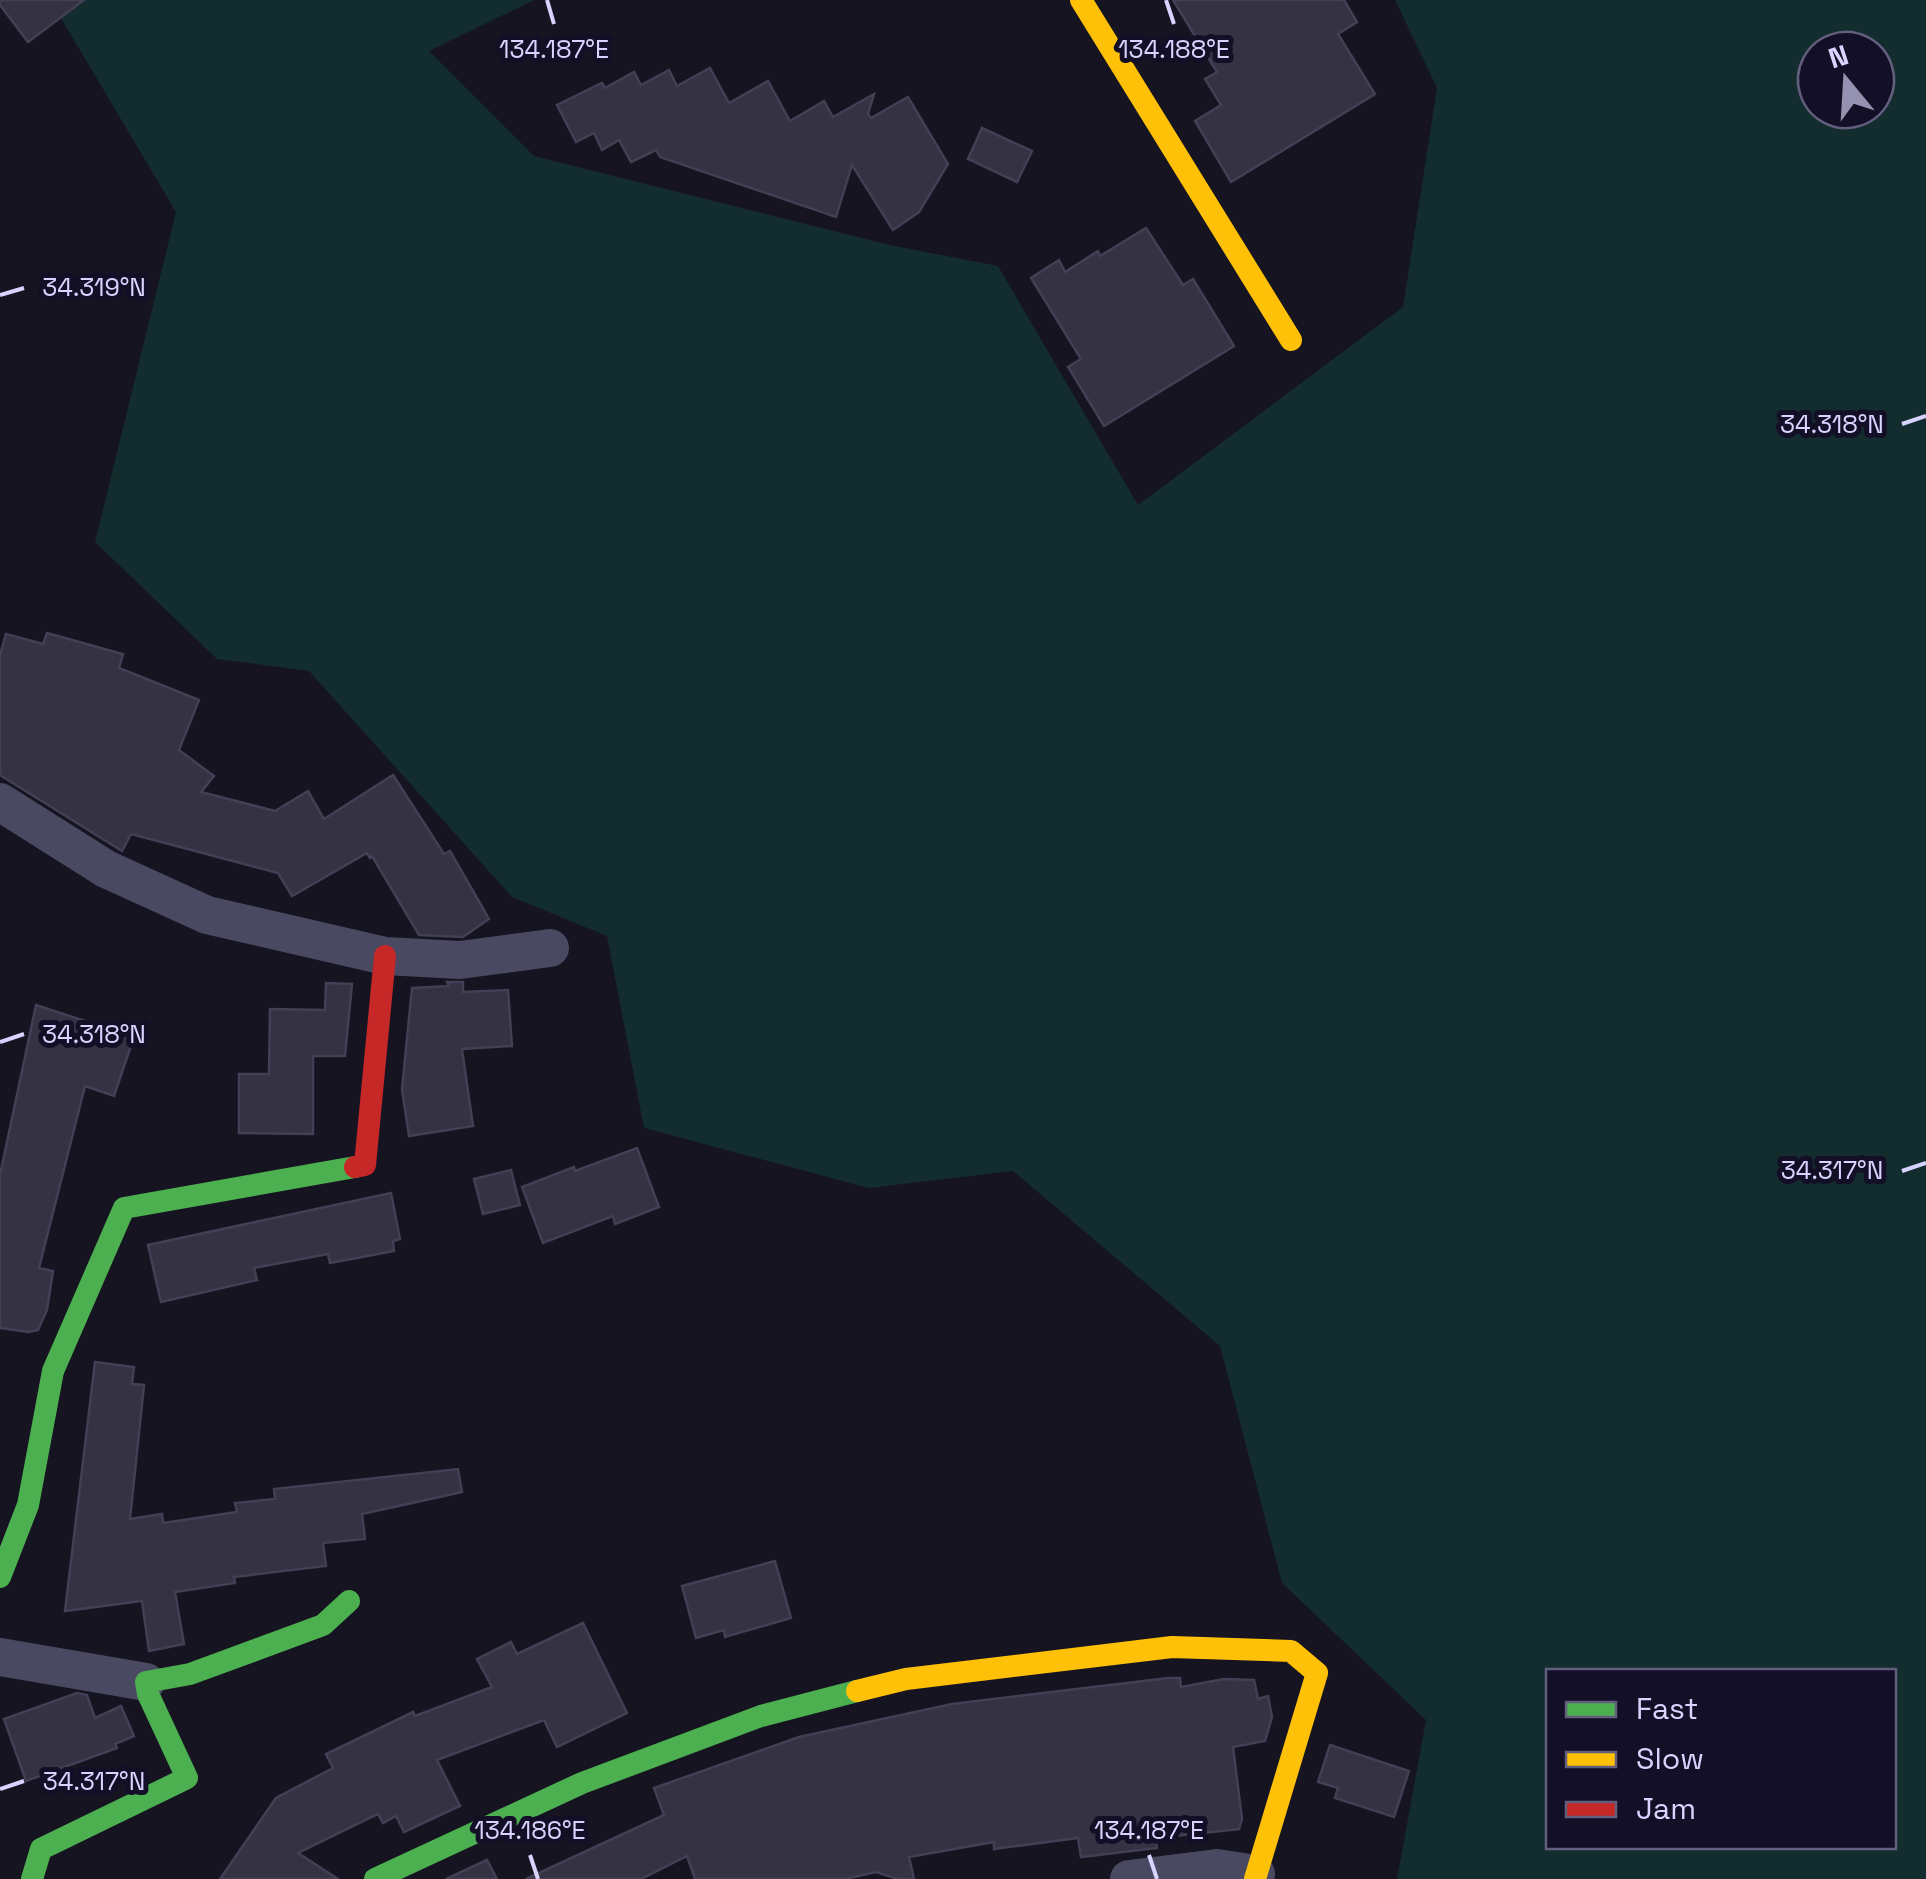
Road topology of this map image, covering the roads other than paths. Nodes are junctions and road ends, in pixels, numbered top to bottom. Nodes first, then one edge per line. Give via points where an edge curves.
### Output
1 (1081, 0) edge
2 (1292, 340) dead end
3 (0, 802) edge
4 (550, 948) dead end
5 (384, 956) junction
6 (0, 1578) edge
7 (349, 1601) dead end
8 (0, 1657) edge
9 (146, 1682) junction
10 (1256, 1876) edge
11 (32, 1879) edge
12 (375, 1879) edge
13 (1129, 1879) edge

1 - 2 street
3 - 5 street via 106,869 207,915
4 - 5 street via 460,960
5 - 6 street via 365,1165 124,1208 53,1371 28,1505
7 - 9 street via 322,1625 190,1674
8 - 9 street
9 - 11 street via 187,1778 40,1849
10 - 12 street via 1318,1672 1291,1652 1172,1647 906,1679 761,1716 582,1783
10 - 13 street via 1217,1868

